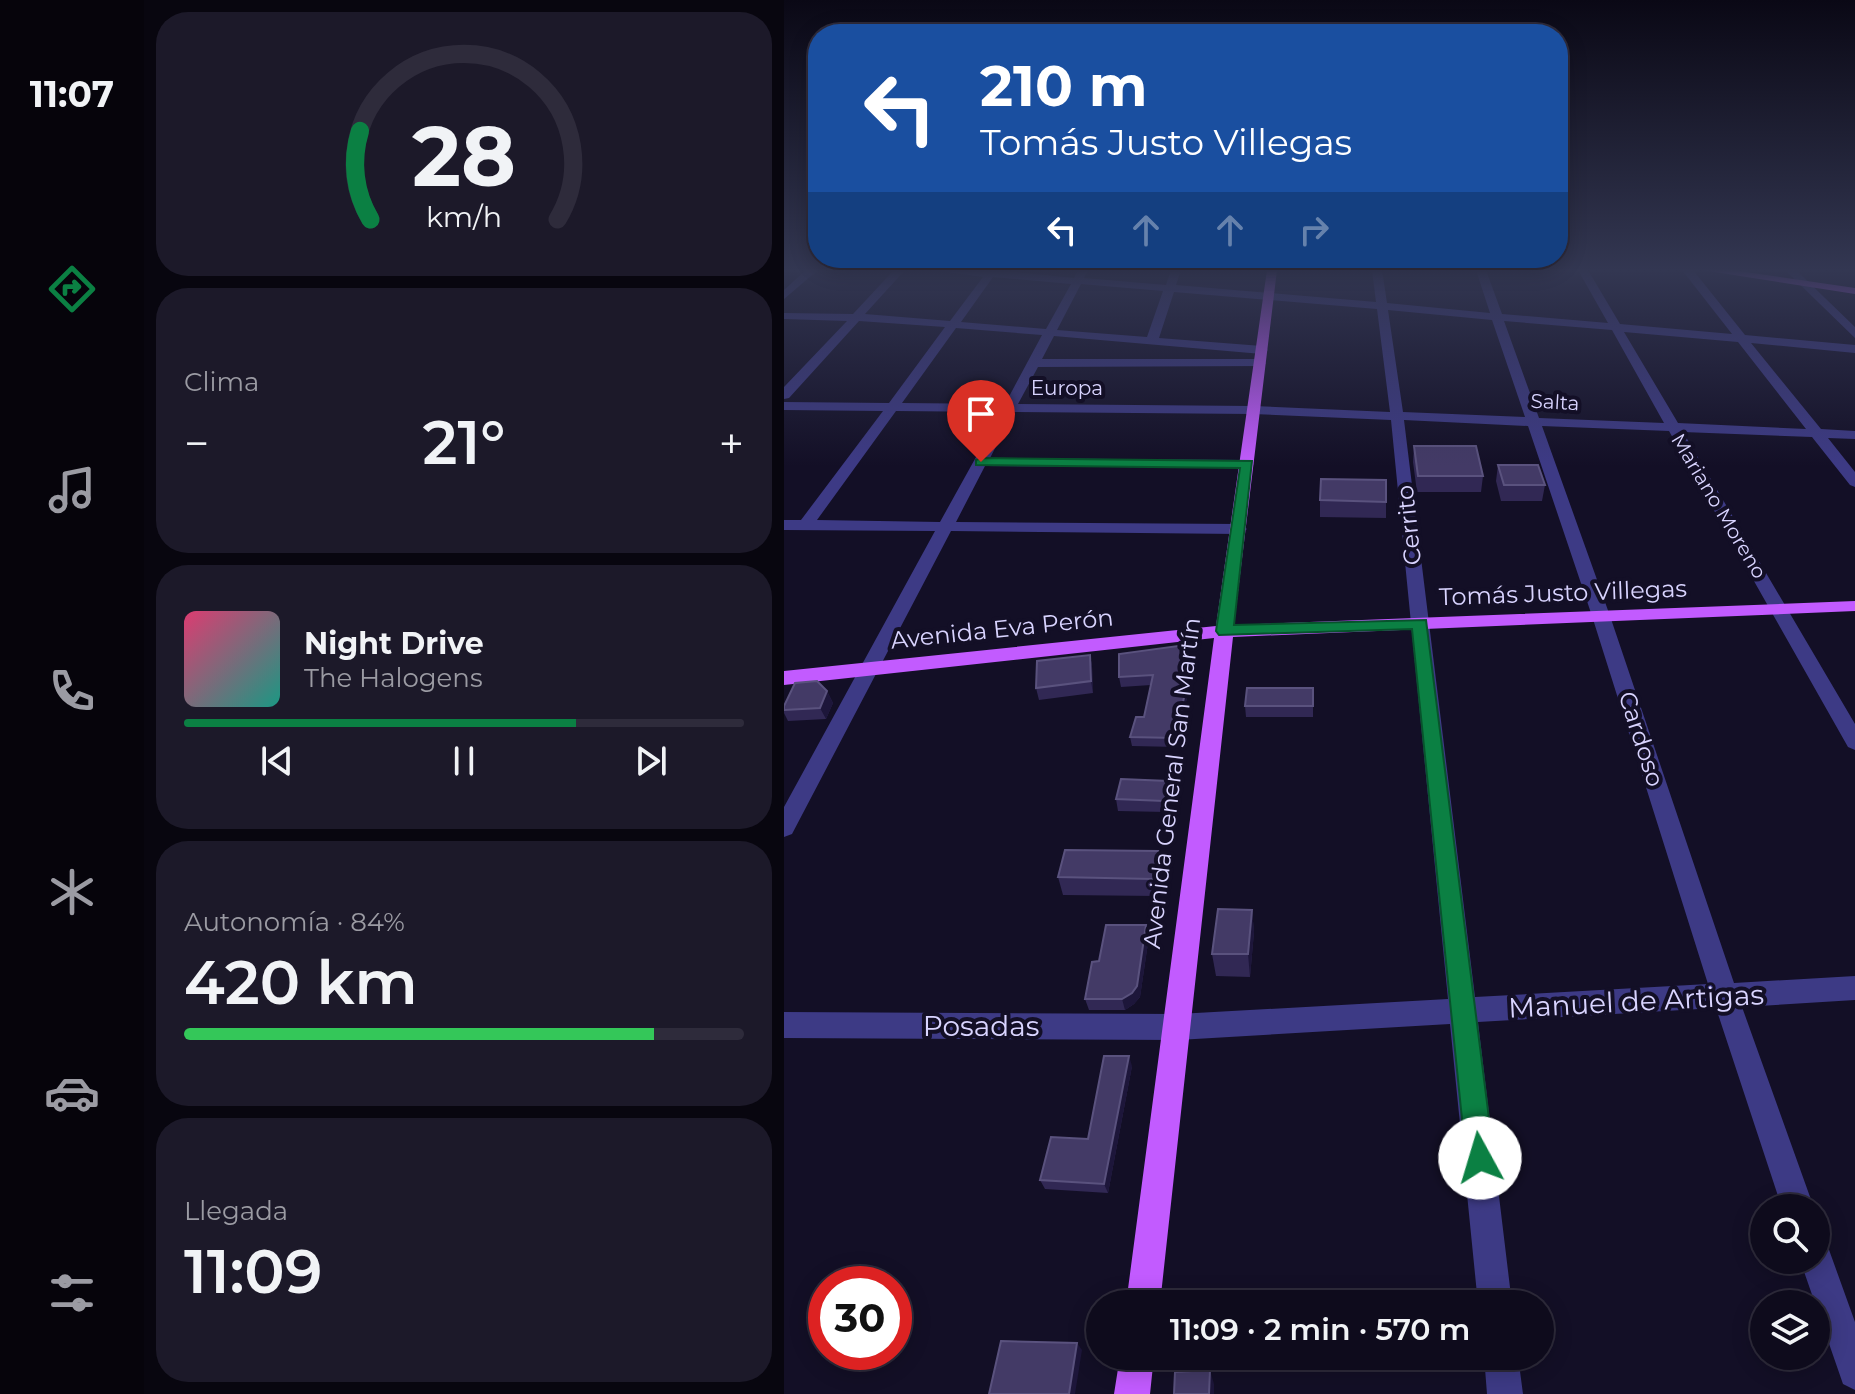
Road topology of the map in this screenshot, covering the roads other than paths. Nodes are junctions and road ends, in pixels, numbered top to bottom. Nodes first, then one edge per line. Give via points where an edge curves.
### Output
1 (840, 335) edge
2 (946, 335) edge
3 (1048, 335) edge
4 (1089, 335) edge
5 (1154, 335) edge
6 (1264, 335) edge
7 (1386, 335) edge
8 (1503, 335) edge
9 (1620, 335) edge
10 (1695, 335) edge
11 (1736, 335) edge
12 (1739, 339) junction
13 (1152, 340) junction
14 (1855, 349) edge
15 (1261, 356) junction
16 (1034, 363) junction
17 (784, 395) edge
18 (784, 406) edge
19 (893, 406) junction
20 (1010, 408) junction
21 (1253, 410) junction
22 (1397, 415) junction
23 (1534, 421) junction
24 (1671, 427) junction
25 (1816, 433) junction
26 (1855, 435) edge
27 (981, 462) junction
28 (1247, 464) junction
29 (1855, 482) edge
30 (784, 525) edge
31 (806, 525) junction
32 (949, 526) junction
33 (1239, 529) junction
34 (1855, 606) edge
35 (1779, 608) junction
36 (1601, 616) junction
37 (1420, 623) junction
38 (1225, 631) junction
39 (871, 668) junction
40 (784, 678) edge
41 (1855, 742) edge
42 (784, 828) edge
43 (1855, 988) edge
44 (1725, 996) junction
45 (1465, 1011) junction
46 (784, 1025) edge
47 (1178, 1027) junction
48 (1793, 1194) edge
49 (1821, 1274) edge
50 (1145, 1290) edge
51 (1494, 1290) edge
52 (1135, 1370) edge
53 (1502, 1370) edge
54 (1855, 1372) edge
55 (1132, 1394) edge
56 (1505, 1394) edge

1 - 17 street
2 - 19 street
3 - 16 street
4 - 13 street
5 - 13 street
6 - 15 main road, Avenida General San Martín
7 - 22 street, Cerrito
8 - 23 street, Cardoso
9 - 24 street, Mariano Moreno
10 - 12 street
11 - 12 street
12 - 14 street
12 - 25 street
13 - 15 street
15 - 16 street
15 - 21 main road, Avenida General San Martín
16 - 20 street
18 - 19 street, Europa
19 - 20 street, Europa
19 - 31 street
20 - 21 street, Europa
20 - 27 street
21 - 22 street, Salta
21 - 28 main road, Avenida General San Martín
22 - 23 street, Salta
22 - 37 street, Cerrito
23 - 24 street, Salta
23 - 36 street, Cardoso
24 - 25 street, Salta
24 - 35 street, Mariano Moreno
25 - 26 street, Salta
25 - 29 street
27 - 28 street
27 - 32 street
28 - 33 main road, Avenida General San Martín
30 - 31 street
31 - 32 street
32 - 33 street
32 - 39 street
33 - 38 main road, Avenida General San Martín
34 - 35 main road, Tomás Justo Villegas
35 - 36 main road, Tomás Justo Villegas
35 - 41 street, Mariano Moreno
36 - 37 main road, Tomás Justo Villegas
36 - 44 street, Cardoso
37 - 38 main road, Tomás Justo Villegas
37 - 45 street, Cerrito
38 - 39 main road, Avenida Eva Perón
38 - 47 main road, Avenida General San Martín
39 - 40 main road, Avenida Eva Perón
39 - 42 street
43 - 44 street, Manuel de Artigas
44 - 45 street, Manuel de Artigas
44 - 48 street, Cardoso
45 - 47 street, Manuel de Artigas
45 - 51 street, Cerrito
46 - 47 street, Posadas
47 - 50 main road, Avenida General San Martín
49 - 54 street
52 - 55 main road
53 - 56 street

